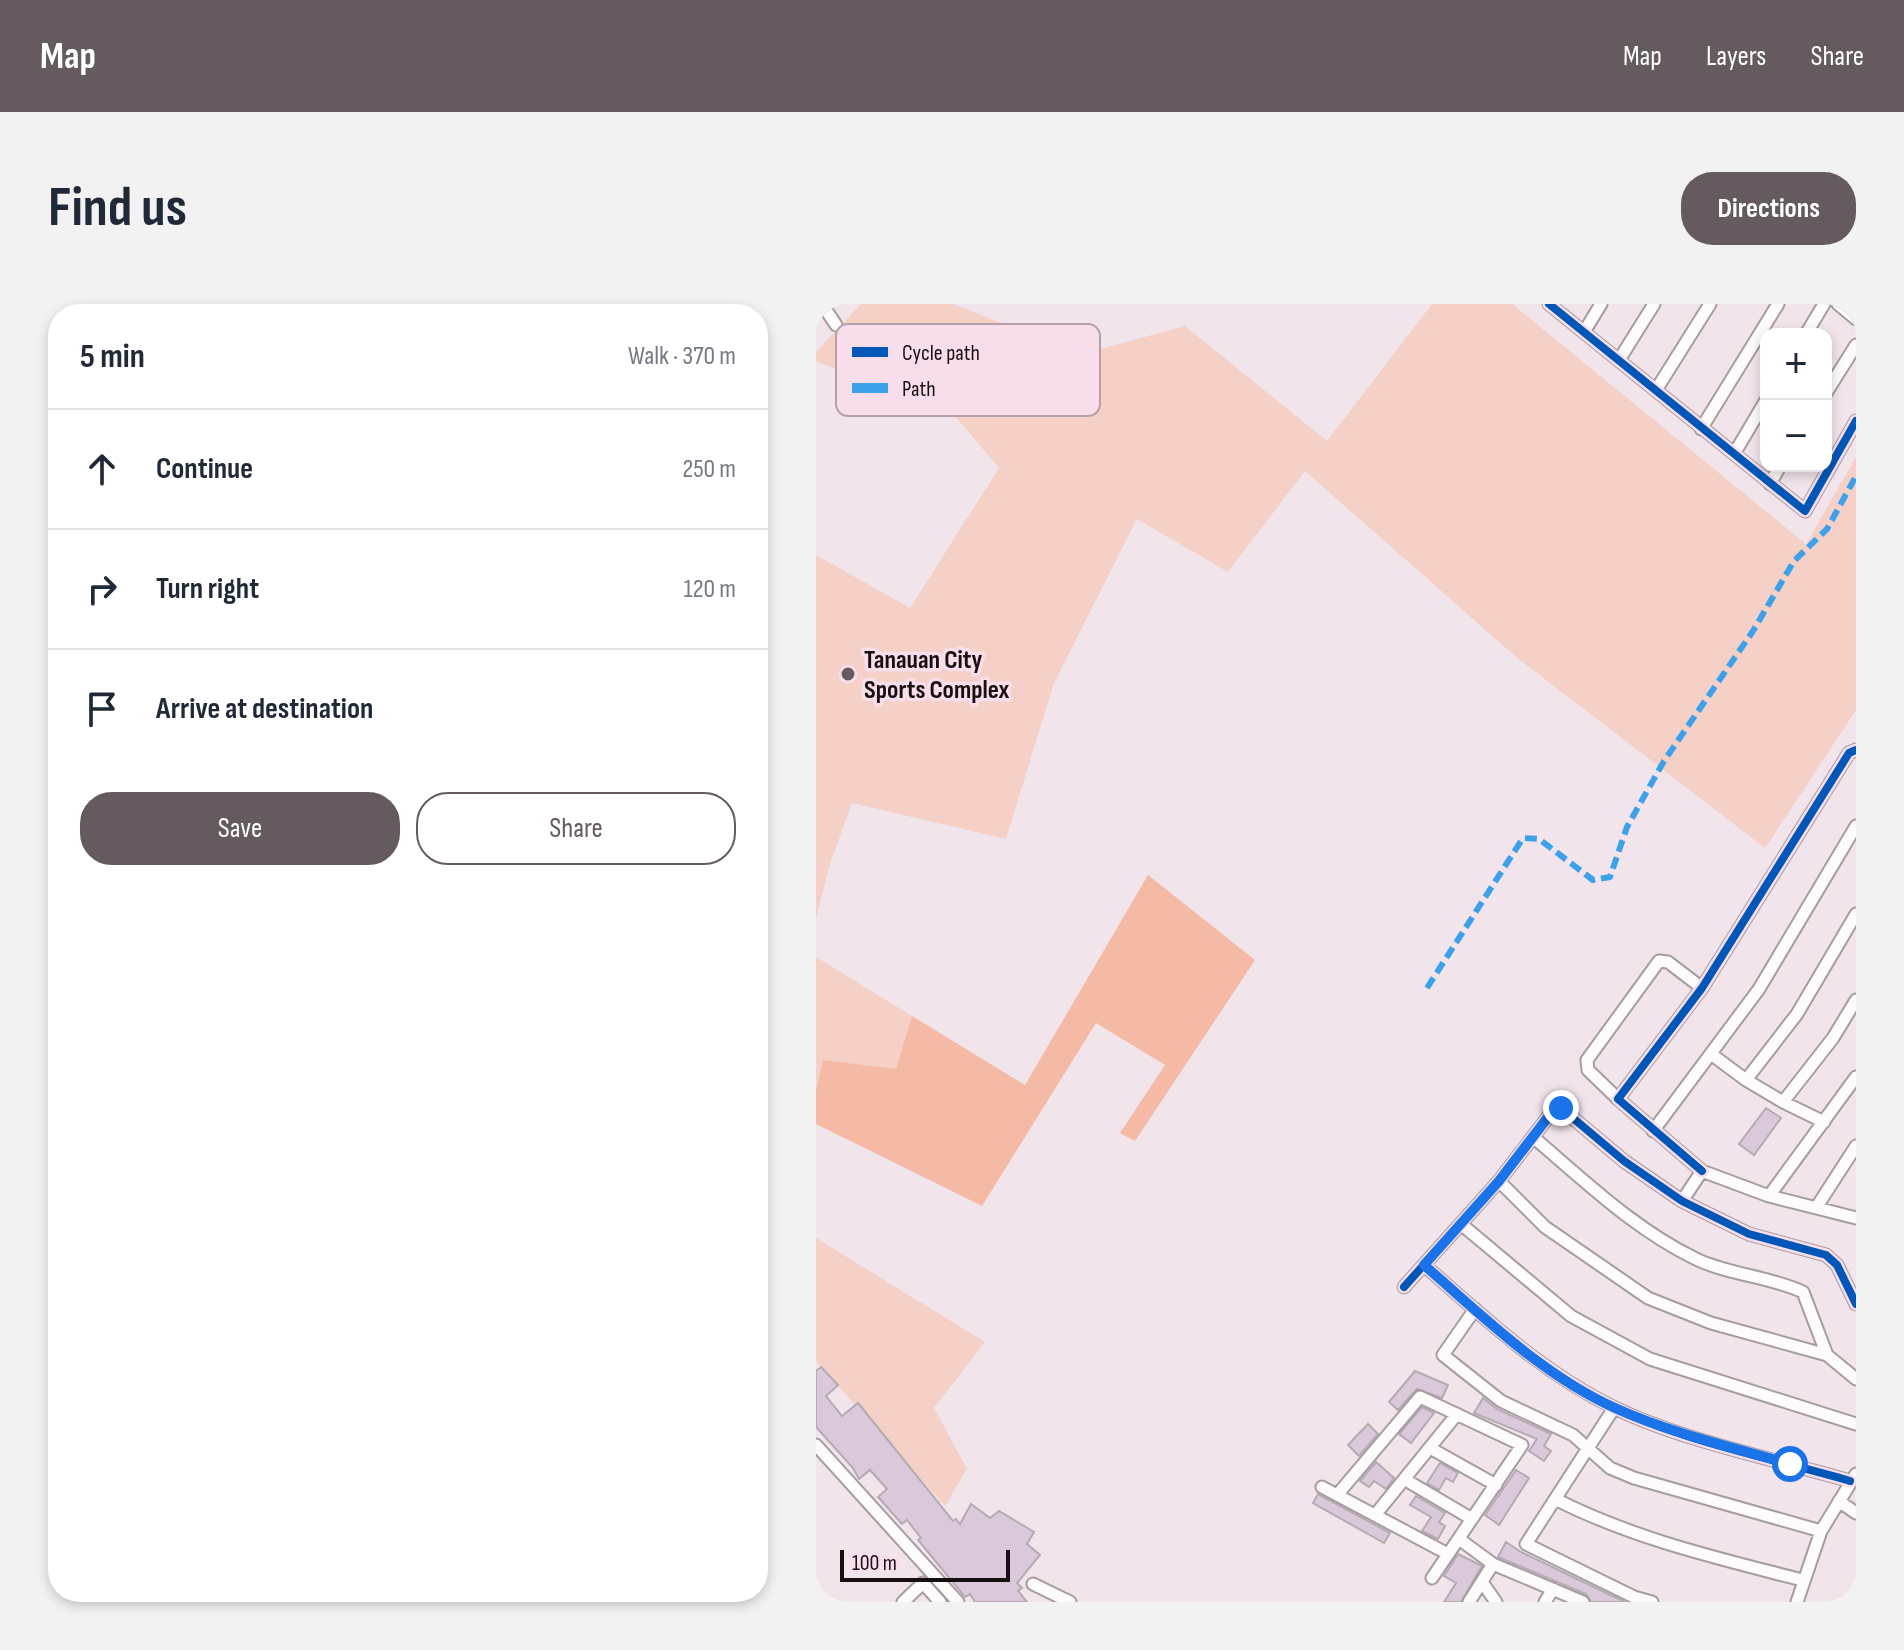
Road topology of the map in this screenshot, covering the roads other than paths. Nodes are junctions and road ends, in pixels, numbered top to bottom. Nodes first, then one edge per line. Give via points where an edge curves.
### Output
1 (822, 304) edge
2 (1550, 304) edge
3 (1601, 304) edge
4 (1654, 304) edge
5 (1710, 304) edge
6 (1778, 304) edge
7 (1824, 304) edge
8 (1838, 304) edge
9 (1856, 319) edge
10 (836, 325) dead end
11 (1810, 328) edge
12 (1584, 332) junction
13 (1856, 345) edge
14 (1619, 360) junction
15 (1832, 383) edge
16 (1656, 390) junction
17 (1760, 410) edge
18 (1856, 421) edge
19 (1701, 429) junction
20 (1734, 454) junction
21 (1777, 472) edge
22 (1770, 484) junction
23 (1856, 750) edge
24 (1856, 826) edge
25 (1856, 914) edge
26 (1702, 988) junction
27 (1856, 1000) edge
28 (1711, 1054) junction
29 (1856, 1077) edge
30 (1746, 1080) junction
31 (1618, 1099) junction
32 (1783, 1102) junction
33 (1824, 1122) junction
34 (1653, 1131) junction
35 (1533, 1137) junction
36 (1856, 1146) edge
37 (1702, 1171) junction
38 (1499, 1181) junction
39 (1769, 1196) junction
40 (1682, 1201) junction
41 (1816, 1208) junction
42 (1856, 1218) edge
43 (1461, 1224) junction
44 (1424, 1265) junction
45 (1404, 1287) dead end
46 (1856, 1304) edge
47 (1475, 1309) junction
48 (1827, 1355) junction
49 (1856, 1379) edge
50 (1614, 1408) junction
51 (1457, 1414) junction
52 (1856, 1424) edge
53 (816, 1445) edge
54 (1430, 1448) junction
55 (1590, 1448) junction
56 (1853, 1478) edge
57 (1404, 1479) junction
58 (1496, 1485) junction
59 (1322, 1487) dead end
60 (1337, 1495) junction
61 (1555, 1499) junction
62 (1839, 1501) junction
63 (1856, 1513) edge
64 (1375, 1515) junction
65 (1472, 1519) junction
66 (1821, 1531) junction
67 (1459, 1539) junction
68 (1448, 1554) junction
69 (1493, 1564) junction
70 (1432, 1578) dead end
71 (1802, 1580) junction
72 (1482, 1582) junction
73 (1033, 1584) dead end
74 (1553, 1589) junction
75 (933, 1600) edge
76 (1632, 1600) edge
77 (903, 1602) edge
78 (958, 1602) edge
79 (1070, 1602) edge
80 (1469, 1602) edge
81 (1496, 1602) edge
82 (1545, 1602) edge
83 (1583, 1602) edge
84 (1652, 1602) edge
85 (1797, 1602) edge

1 - 10 street
2 - 12 street
3 - 12 street
4 - 14 street
5 - 16 street
6 - 19 street
7 - 11 street
8 - 9 street
12 - 14 street
13 - 15 street
14 - 16 street
16 - 19 street
17 - 20 street
18 - 22 street via 1805,511
19 - 20 street
20 - 22 street
21 - 22 street
23 - 26 street via 1849,753
24 - 28 street via 1759,989
25 - 30 street via 1797,1014
26 - 31 street
26 - 31 street via 1659,961 1587,1060 1588,1070
27 - 32 street
28 - 30 street
28 - 34 street
29 - 33 street
30 - 32 street
31 - 34 street
32 - 33 street
33 - 39 street
34 - 37 street
35 - 38 street
35 - 40 street via 1555,1108 1561,1108
35 - 48 street via 1648,1232 1699,1260 1803,1292
36 - 41 street
37 - 39 street
37 - 40 street
38 - 43 street
38 - 48 street via 1545,1227 1648,1298 1711,1323
39 - 41 street
40 - 46 street via 1749,1234 1826,1255 1837,1265
41 - 42 street
43 - 44 street
43 - 52 street via 1571,1316 1650,1359
44 - 45 street
44 - 47 street
47 - 50 street via 1550,1370
47 - 55 street via 1443,1350 1444,1358 1501,1401
48 - 49 street
50 - 55 street
50 - 56 street via 1668,1428
51 - 54 street
51 - 58 street via 1522,1445
51 - 60 street via 1420,1397
53 - 78 street
54 - 57 street
54 - 58 street
55 - 61 street
55 - 66 street via 1610,1468 1634,1478
56 - 62 street
57 - 64 street
57 - 65 street
58 - 65 street
59 - 60 street
60 - 64 street
61 - 71 street via 1665,1544
61 - 76 street via 1525,1540 1529,1548
62 - 63 street
62 - 66 street
64 - 68 street
65 - 67 street
66 - 71 street
67 - 68 street
67 - 69 street
68 - 70 street
69 - 72 street
69 - 74 street
71 - 85 street
72 - 80 street
72 - 81 street
73 - 79 street
74 - 82 street
74 - 83 street
75 - 77 street via 923,1583
76 - 84 street

